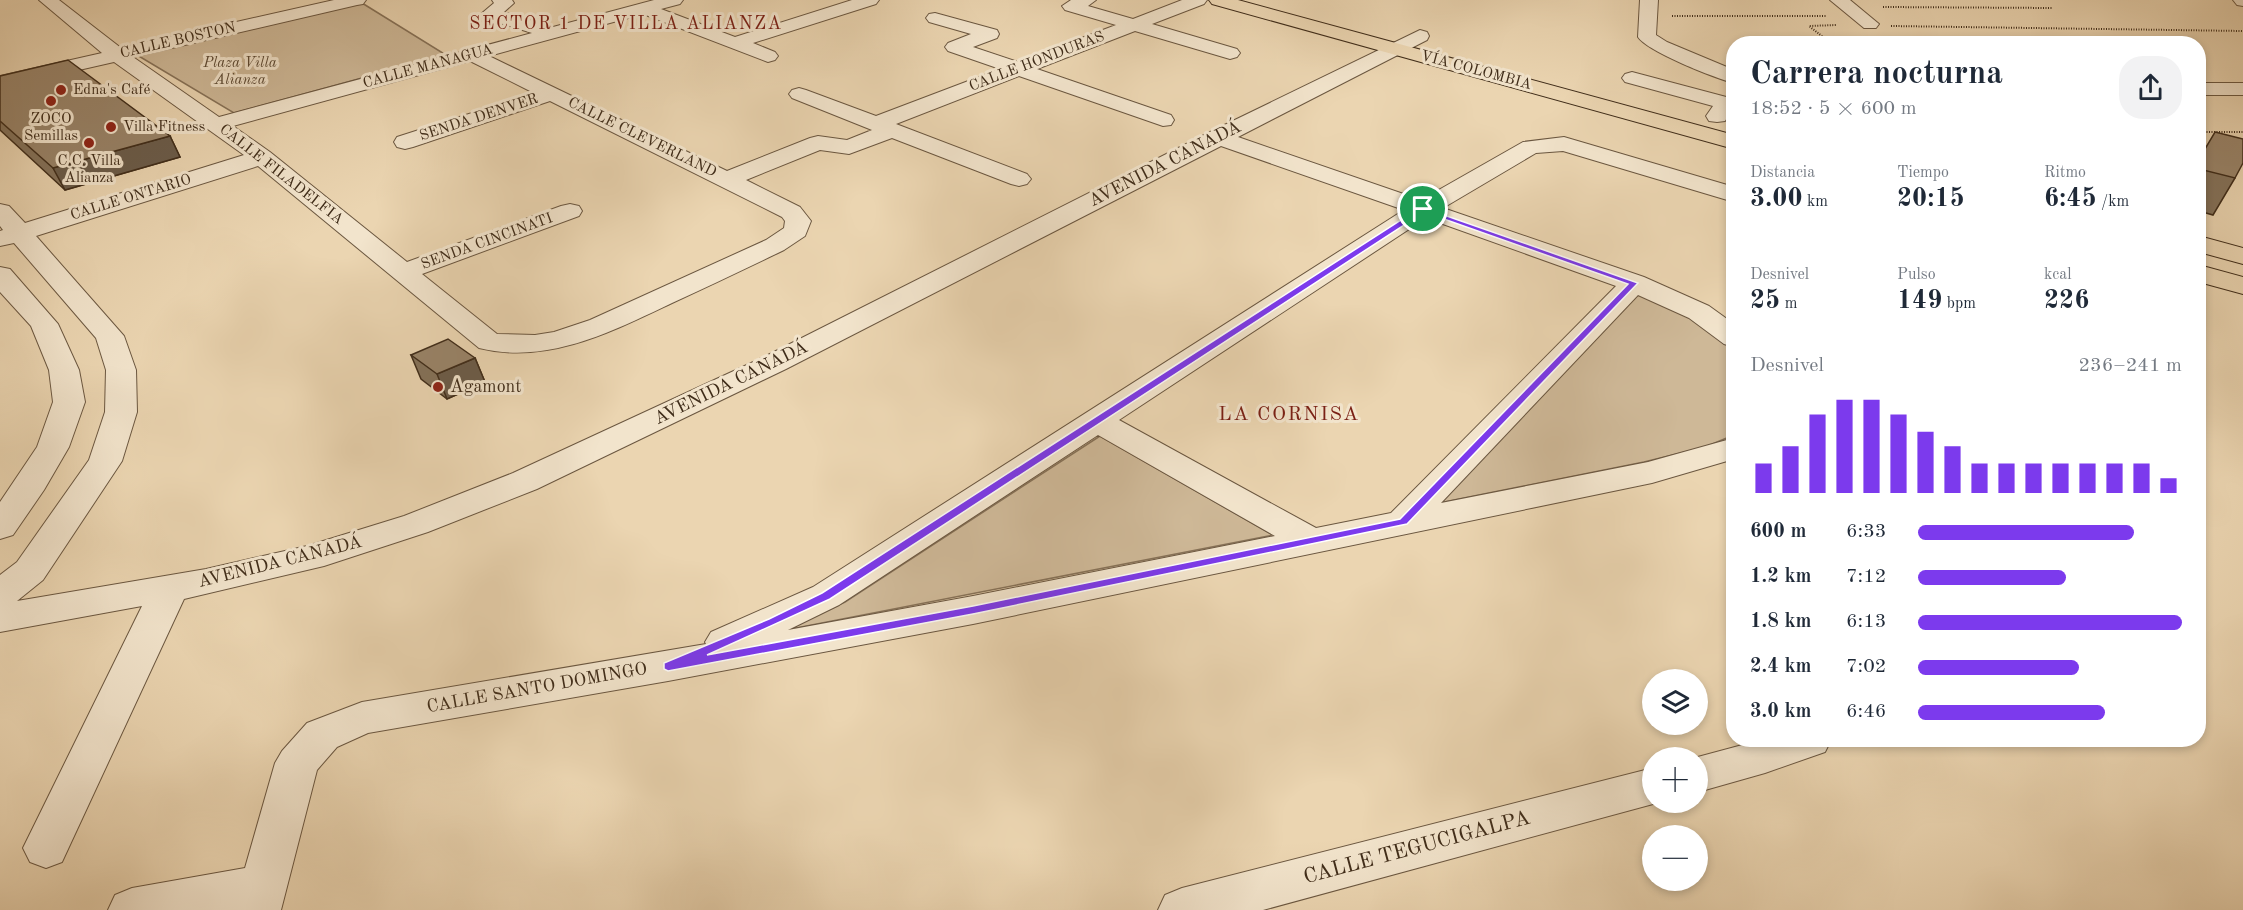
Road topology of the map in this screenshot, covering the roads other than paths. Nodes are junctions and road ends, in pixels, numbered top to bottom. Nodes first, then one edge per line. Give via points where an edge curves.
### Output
1 (48, 0) edge
2 (357, 0) edge
3 (501, 0) edge
4 (674, 0) edge
5 (870, 0) edge
6 (1087, 0) edge
7 (1198, 0) edge
8 (1218, 0) edge
9 (1288, 0) edge
10 (270, 5) dead end
11 (1648, 8) edge
12 (649, 10) junction
13 (288, 16) junction
14 (935, 18) dead end
15 (1134, 25) junction
16 (553, 33) junction
17 (1407, 42) junction
18 (735, 43) junction
19 (1455, 45) dead end
20 (1230, 53) dead end
21 (117, 55) junction
22 (472, 55) junction
23 (768, 56) dead end
24 (1018, 69) junction
25 (1726, 74) edge
26 (1632, 78) dead end
27 (0, 82) edge
28 (1614, 88) dead end
29 (2206, 89) edge
30 (2243, 89) edge
31 (552, 94) junction
32 (799, 94) dead end
33 (850, 114) junction
34 (1725, 118) edge
35 (1162, 120) dead end
36 (216, 124) junction
37 (884, 127) junction
38 (1218, 137) junction
39 (1726, 140) edge
40 (405, 142) dead end
41 (818, 143) junction
42 (262, 158) junction
43 (1019, 179) dead end
44 (726, 180) junction
45 (1726, 193) edge
46 (1423, 209) junction
47 (570, 211) dead end
48 (6, 228) edge
49 (796, 231) joint
50 (2206, 244) edge
51 (2206, 244) edge
52 (2243, 252) edge
53 (2243, 256) edge
54 (403, 272) junction
55 (0, 275) edge
56 (2206, 275) edge
57 (1634, 283) junction
58 (2243, 286) edge
59 (1726, 332) edge
60 (1097, 421) junction
61 (1726, 450) edge
62 (1403, 522) junction
63 (0, 527) edge
64 (1311, 541) junction
65 (170, 588) junction
66 (0, 595) edge
67 (0, 618) edge
68 (668, 666) junction
69 (1791, 747) edge
70 (1708, 771) edge
71 (1642, 789) edge
72 (46, 848) dead end
73 (260, 898) edge
74 (132, 910) edge
75 (1182, 910) edge

1 - 21 street, CALLE FILADELFIA
2 - 13 street, CALLE BOSTON
3 - 16 street via 506,3 490,14
4 - 12 street, CALLE MANAGUA
5 - 18 street
6 - 15 street via 1071,6
7 - 15 street, CALLE HONDURAS
8 - 17 main road, VÍA COLOMBIA
9 - 17 main road, VÍA COLOMBIA
10 - 13 street
11 - 25 street via 1647,37
12 - 16 street, CALLE MANAGUA
12 - 18 street
13 - 21 street, CALLE BOSTON
14 - 24 street via 990,34 956,47
15 - 20 street
15 - 24 street, CALLE HONDURAS
16 - 22 street, CALLE MANAGUA
17 - 19 main road, VÍA COLOMBIA
17 - 38 street, AVENIDA CANADÁ
17 - 39 main road, VÍA COLOMBIA
18 - 23 street
21 - 27 street, CALLE BOSTON
21 - 36 street, CALLE FILADELFIA
22 - 31 street, CALLE CLEVERLAND
22 - 36 street, CALLE MANAGUA
24 - 35 street
24 - 37 street, CALLE HONDURAS
26 - 34 street via 1723,102
28 - 34 main road
29 - 30 street
31 - 40 street, SENDA DENVER
31 - 44 street, CALLE CLEVERLAND
32 - 33 street
33 - 37 street
33 - 41 street via 810,129
36 - 42 street, CALLE FILADELFIA
37 - 41 street, CALLE HONDURAS via 849,147
37 - 43 street
38 - 46 street
38 - 65 street, AVENIDA CANADÁ via 775,363 525,481 416,524 311,557
41 - 44 street, CALLE HONDURAS
42 - 48 street, CALLE ONTARIO
42 - 54 street, CALLE FILADELFIA
44 - 49 street, CALLE CLEVERLAND via 790,212 798,221
45 - 46 street via 1564,144 1531,147
46 - 57 street
46 - 60 street
47 - 54 street, SENDA CINCINATI
48 - 66 street via 110,336 121,370 121,412 105,461 30,571
49 - 54 street, CALLE FILADELFIA via 775,245 592,330 547,343 514,346 489,342
50 - 52 main road
51 - 53 main road
55 - 63 street via 44,324 64,370 69,402 53,447
56 - 58 main road
57 - 59 street via 1699,312
57 - 62 street
60 - 64 street
60 - 68 street via 826,596
61 - 62 street, CALLE SANTO DOMINGO via 1652,472
62 - 64 street, CALLE SANTO DOMINGO
64 - 68 street, CALLE SANTO DOMINGO via 973,610
65 - 67 street, AVENIDA CANADÁ
65 - 72 street
68 - 73 street, CALLE SANTO DOMINGO via 362,718 322,735 297,763
69 - 70 street
71 - 75 street, CALLE TEGUCIGALPA
73 - 74 street

